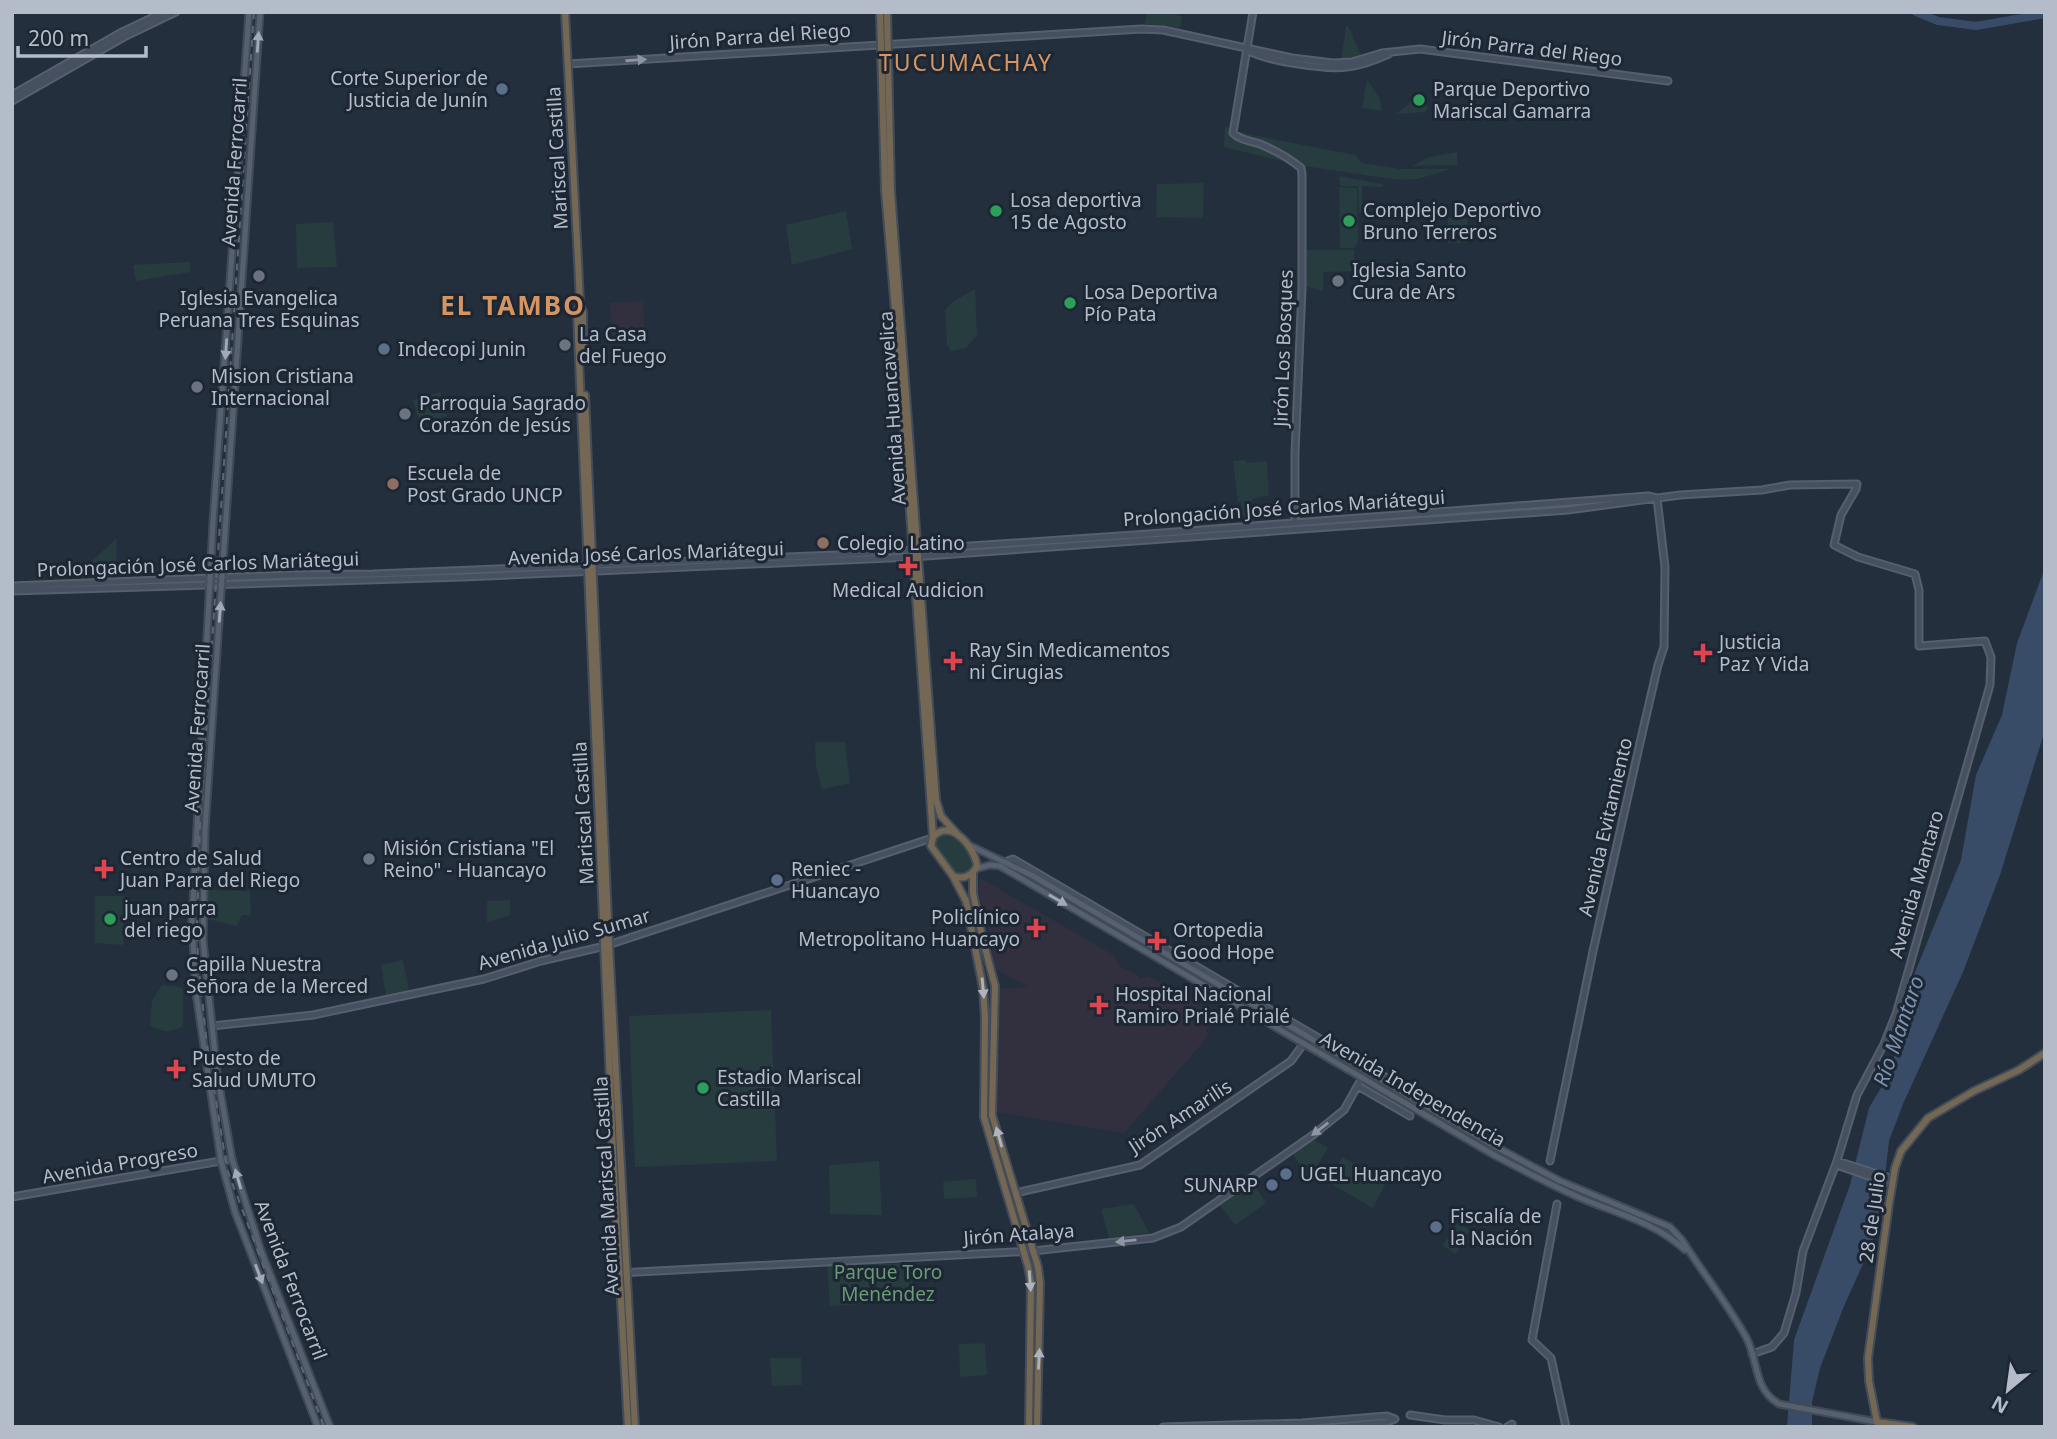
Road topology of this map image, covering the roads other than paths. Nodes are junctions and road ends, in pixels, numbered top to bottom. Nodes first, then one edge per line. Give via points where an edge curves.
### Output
1 (164, 12) edge
2 (176, 12) edge
3 (249, 12) edge
4 (260, 12) edge
5 (565, 12) edge
6 (880, 12) edge
7 (887, 12) edge
8 (1253, 12) edge
9 (884, 44) junction
10 (1246, 48) junction
11 (568, 64) junction
12 (60, 71) junction
13 (1668, 81) dead end
14 (12, 95) edge
15 (12, 102) edge
16 (1657, 498) junction
17 (1296, 526) junction
18 (915, 553) junction
19 (590, 568) junction
20 (382, 576) joint
21 (223, 581) junction
22 (210, 582) junction
23 (12, 589) edge
24 (1985, 641) joint
25 (959, 836) junction
26 (932, 837) junction
27 (916, 845) junction
28 (969, 845) junction
29 (933, 849) junction
30 (1005, 862) junction
31 (974, 871) junction
32 (953, 876) junction
33 (983, 940) junction
34 (974, 942) junction
35 (607, 945) junction
36 (212, 1026) junction
37 (1304, 1043) junction
38 (2045, 1053) edge
39 (1364, 1074) junction
40 (984, 1081) junction
41 (992, 1082) junction
42 (1358, 1086) junction
43 (1421, 1098) dead end
44 (1410, 1116) dead end
45 (232, 1159) junction
46 (221, 1161) junction
47 (1550, 1161) dead end
48 (1836, 1163) junction
49 (1890, 1181) junction
50 (1015, 1193) junction
51 (12, 1197) edge
52 (1557, 1203) dead end
53 (1024, 1251) junction
54 (1033, 1251) junction
55 (623, 1272) junction
56 (1752, 1354) junction
57 (1410, 1415) dead end
58 (1877, 1422) junction
59 (318, 1427) edge
60 (330, 1427) edge
61 (628, 1427) edge
62 (635, 1427) edge
63 (1029, 1427) edge
64 (1037, 1427) edge
65 (1163, 1427) edge
66 (1337, 1427) edge
67 (1499, 1427) edge
68 (1566, 1427) edge
69 (1913, 1427) edge

1 - 12 street
2 - 12 street
3 -> 22 main road, Avenida Ferrocarril
21 -> 4 main road, Avenida Ferrocarril
5 - 11 highway, Mariscal Castilla
6 - 9 highway, Avenida Huancavelica
7 - 9 highway, Avenida Huancavelica
8 - 10 street
9 - 10 street, Jirón Parra del Riego via 1141,29
11 -> 9 street, Jirón Parra del Riego
9 - 18 highway, Avenida Huancavelica via 885,191
10 - 13 street, Jirón Parra del Riego via 1333,63 1420,49
10 - 17 street, Jirón Los Bosques via 1234,135 1301,168
11 - 19 highway, Mariscal Castilla
12 - 14 street
12 - 15 street
16 - 17 street, Prolongación José Carlos Mariátegui
16 - 24 street, Prolongación José Carlos Mariátegui via 1790,485 1857,484 1841,515 1834,545 1858,558 1914,573 1919,590 1919,646
16 - 47 street, Avenida Evitamiento via 1665,567 1664,647 1598,926
17 - 18 street, Prolongación José Carlos Mariátegui
18 - 19 street, Avenida José Carlos Mariátegui
18 - 25 highway, Avenida Huancavelica via 936,800 941,816
18 - 26 highway, Avenida Huancavelica
19 - 20 street, Avenida José Carlos Mariátegui
19 - 35 highway, Mariscal Castilla
20 - 21 street, Prolongación José Carlos Mariátegui
21 - 22 street, Prolongación José Carlos Mariátegui
36 -> 21 main road, Avenida Ferrocarril via 203,940 205,842
22 - 23 street, Prolongación José Carlos Mariátegui
22 - 46 main road, Avenida Ferrocarril via 192,922 196,993
24 - 48 street, Avenida Mantaro via 1991,657 1990,685 1896,1014 1860,1086
25 - 26 highway via 943,830
25 - 28 highway
26 - 27 street, Avenida Julio Sumar
26 - 29 highway
27 - 29 street
27 - 35 street, Avenida Julio Sumar
28 - 30 main road, Avenida Independencia
28 - 31 highway via 976,859
29 - 32 highway
30 - 39 main road, Avenida Independencia
30 - 43 street, Avenida Independencia via 1013,859
31 - 32 highway via 963,878
31 - 33 highway
31 -> 37 main road, Avenida Independencia via 1000,866
32 - 34 highway via 966,901
33 - 34 highway
33 - 41 highway via 995,986
34 -> 40 highway via 985,1007
35 - 36 street, Avenida Julio Sumar via 484,979 325,1012
35 - 55 highway, Avenida Mariscal Castilla
36 - 45 main road, Avenida Ferrocarril
37 - 39 main road, Avenida Independencia
37 - 50 street, Jirón Amarilis via 1291,1061 1140,1165
38 - 49 highway, 28 de Julio via 1928,1118 1901,1151
39 - 42 street, Jirón Atalaya
39 - 56 main road, Avenida Independencia via 1553,1178 1670,1227 1746,1338
40 - 41 highway
40 - 53 highway via 984,1117
50 -> 41 highway via 992,1115
42 - 44 street, Avenida Independencia
42 -> 54 street, Jirón Atalaya via 1339,1115 1181,1227 1153,1238
45 - 46 street, Avenida Progreso
60 -> 45 main road, Avenida Ferrocarril via 261,1251
46 - 51 street, Avenida Progreso
46 -> 59 main road, Avenida Ferrocarril via 235,1212
48 - 49 street
48 - 56 street, Avenida Mantaro via 1803,1251 1784,1333 1772,1347
49 - 58 highway, 28 de Julio via 1868,1358
50 - 54 highway
52 - 68 street via 1532,1340 1551,1358
53 - 54 street, Jirón Atalaya
53 - 55 street, Jirón Atalaya
53 -> 63 highway via 1031,1282
64 -> 54 highway via 1040,1283
55 - 61 highway, Avenida Mariscal Castilla via 621,1321
55 - 62 highway, Avenida Mariscal Castilla
56 - 58 main road, Avenida Independencia via 1769,1399
57 - 67 street via 1474,1420
58 - 69 highway
65 - 66 street via 1395,1419

